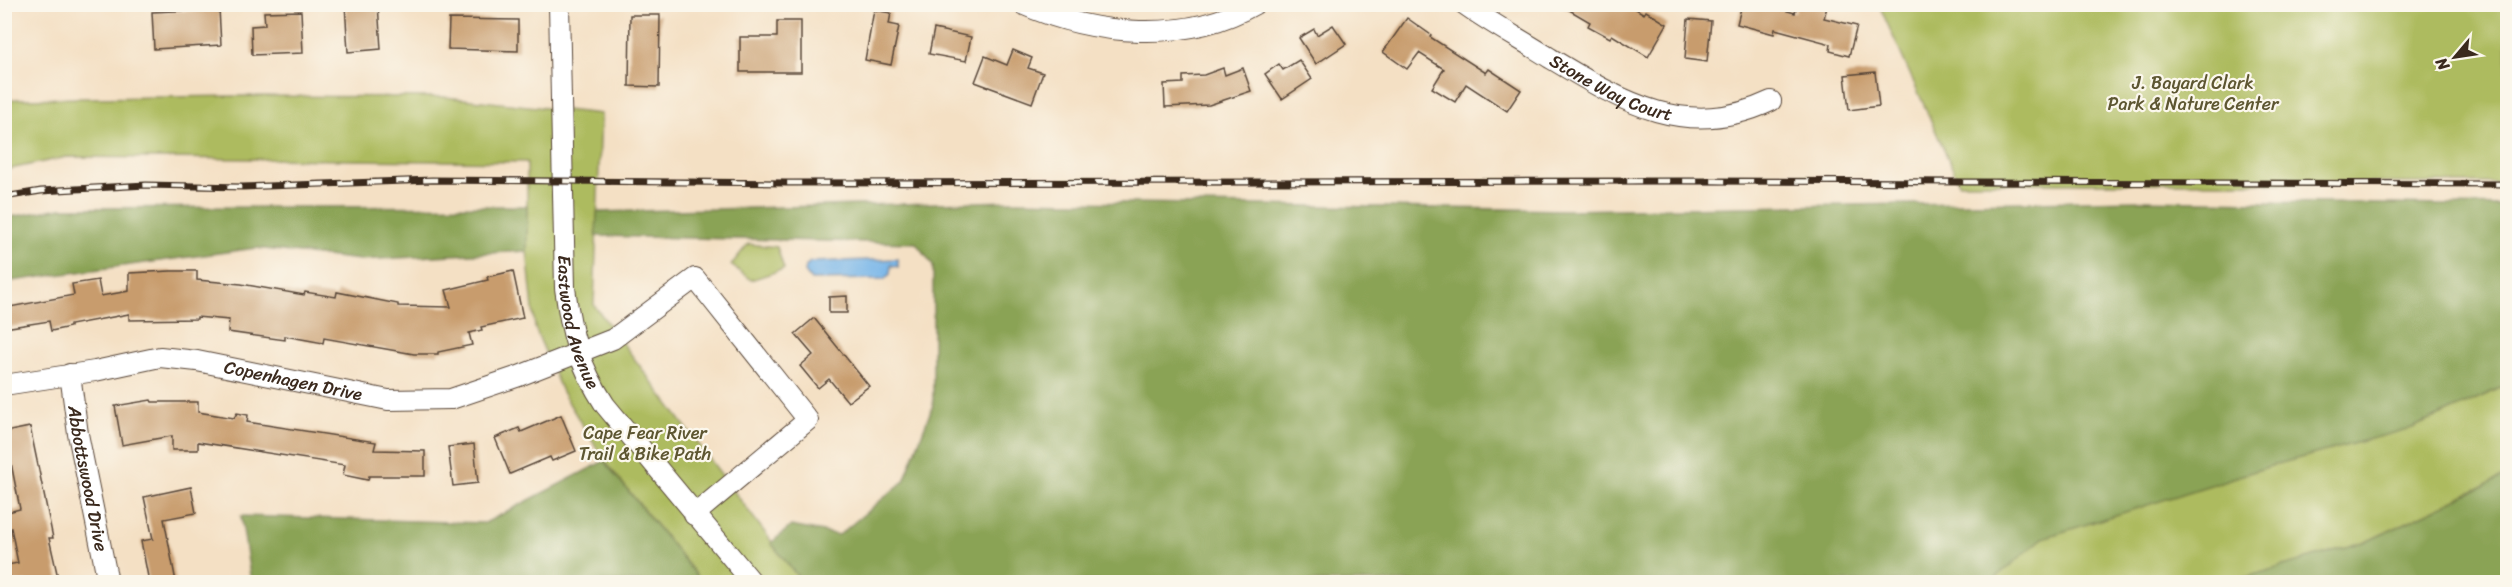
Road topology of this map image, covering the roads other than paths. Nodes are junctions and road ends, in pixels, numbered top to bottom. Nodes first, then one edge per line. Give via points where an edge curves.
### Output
1 (559, 4) edge
2 (1023, 4) edge
3 (1255, 4) edge
4 (1464, 4) edge
5 (1771, 101) dead end
6 (577, 352) junction
7 (70, 374) junction
8 (4, 385) edge
9 (694, 515) junction
10 (108, 582) edge
11 (752, 582) edge

1 - 6 street, Eastwood Avenue via 565,288
2 - 3 street via 1085,24 1160,31 1221,21
4 - 5 street, Stone Way Court via 1592,84 1652,112 1677,117 1726,116
6 - 7 street, Copenhagen Drive via 451,399 388,400 160,357
6 - 9 street, Eastwood Avenue via 604,405
6 - 9 street, Copenhagen Drive via 613,339 695,278 808,420
7 - 8 street, Copenhagen Drive
7 - 10 street, Abbottswood Drive
9 - 11 street, Eastwood Avenue

